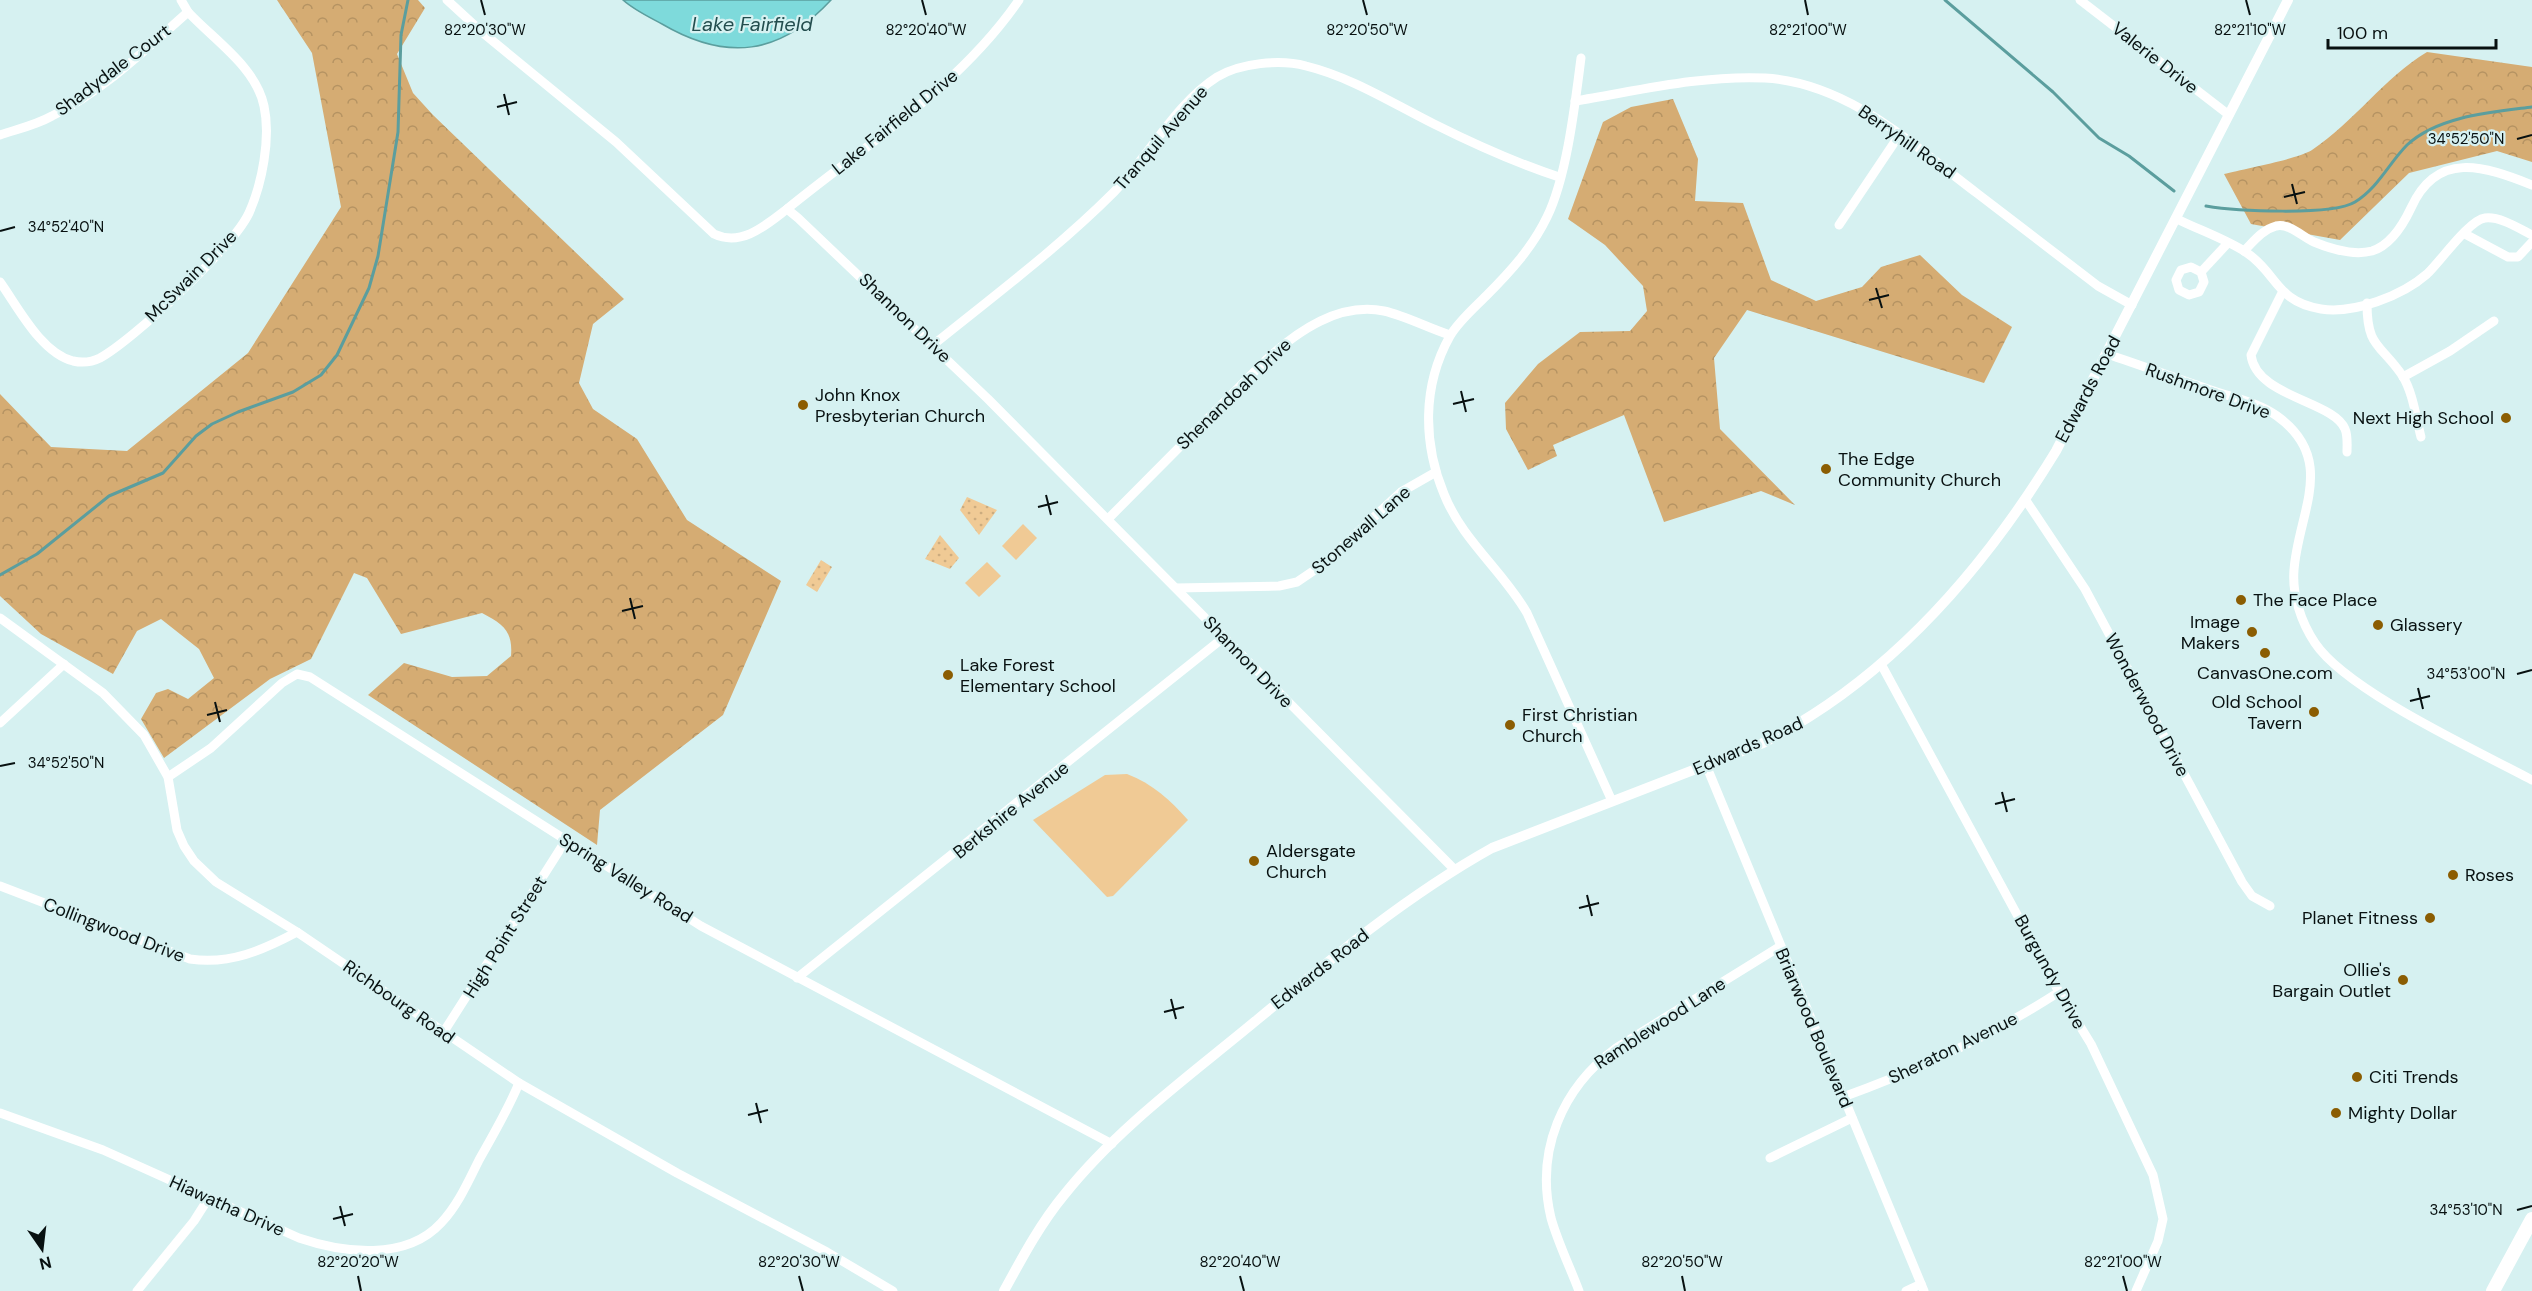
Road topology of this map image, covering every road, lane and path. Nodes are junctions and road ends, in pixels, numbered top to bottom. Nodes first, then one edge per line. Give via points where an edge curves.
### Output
1 (181, 0) edge
2 (447, 0) edge
3 (1019, 0) edge
4 (2082, 0) edge
5 (2288, 0) edge
6 (188, 12) junction
7 (1581, 58) dead end
8 (1575, 101) junction
9 (2229, 115) junction
10 (1900, 134) junction
11 (0, 135) edge
12 (1559, 177) junction
13 (2532, 185) edge
14 (787, 209) junction
15 (2177, 219) junction
16 (1839, 225) dead end
17 (2465, 234) junction
18 (2532, 235) edge
19 (2532, 242) edge
20 (2227, 244) junction
21 (2244, 251) junction
22 (2201, 272) dead end
23 (0, 282) edge
24 (2282, 293) junction
25 (2367, 303) junction
26 (2132, 305) junction
27 (2494, 321) dead end
28 (1450, 335) junction
29 (933, 345) junction
30 (2107, 354) junction
31 (2403, 376) junction
32 (2421, 437) dead end
33 (2347, 452) dead end
34 (1436, 472) junction
35 (2025, 499) junction
36 (1108, 519) junction
37 (1176, 588) junction
38 (0, 618) edge
39 (1224, 638) junction
40 (64, 664) junction
41 (1881, 664) junction
42 (0, 723) edge
43 (1706, 765) junction
44 (168, 777) junction
45 (2532, 780) edge
46 (1612, 801) junction
47 (566, 840) junction
48 (1454, 869) junction
49 (0, 886) edge
50 (2270, 906) dead end
51 (297, 932) junction
52 (1779, 947) junction
53 (796, 978) junction
54 (2059, 992) junction
55 (443, 1033) junction
56 (519, 1083) junction
57 (1843, 1097) junction
58 (0, 1113) edge
59 (1852, 1118) junction
60 (1112, 1144) junction
61 (1770, 1158) dead end
62 (208, 1199) junction
63 (2532, 1219) edge
64 (1923, 1287) edge
65 (137, 1291) edge
66 (893, 1291) edge
67 (1004, 1291) edge
68 (1579, 1291) edge
69 (1906, 1291) edge
70 (2136, 1291) edge
71 (2493, 1291) edge

1 - 6 street, McSwain Drive
2 - 14 street via 616,142 714,234 728,239 746,236
3 - 14 street, Lake Fairfield Drive via 987,43 951,79
4 - 9 street, Valerie Drive
5 - 9 street, Edwards Road
6 - 11 street, Shadydale Court via 135,59 77,102 51,117
6 - 23 street, McSwain Drive via 249,74 264,106 266,139 261,166 248,213 238,231 143,324 94,361 80,362 60,354 38,334
7 - 8 street
8 - 10 street, Berryhill Road via 1671,84 1766,78 1826,92
8 - 12 street
9 - 15 street, Edwards Road
10 - 16 street
10 - 26 street, Berryhill Road via 2098,286
12 - 28 street via 1549,213 1532,243
12 - 29 street, Tranquil Avenue via 1489,150 1320,69 1281,63 1235,70 1219,76 1198,93 1082,224
13 - 21 street via 2505,174 2449,168 2437,172 2427,182 2418,192 2404,224 2374,250 2343,251 2278,226 2261,233
14 - 29 street, Shannon Drive
15 - 20 street
15 - 26 street, Edwards Road
17 - 18 street via 2478,220 2494,218
17 - 19 street via 2508,257 2518,257
17 - 25 street via 2426,274 2400,292
20 - 21 street
20 - 22 street
21 - 24 street
24 - 25 street via 2321,309
24 - 33 street via 2251,355 2252,364 2262,378 2341,422
25 - 31 street via 2368,332
26 - 30 street, Edwards Road
27 - 31 street
28 - 34 street via 1429,401 1428,442
28 - 36 street, Shenandoah Drive via 1372,310 1343,313 1307,328 1267,359
29 - 36 street, Shannon Drive
30 - 35 street, Edwards Road via 2056,451
30 - 45 street, Rushmore Drive via 2258,406 2285,422 2308,454 2312,472 2294,572 2299,610 2314,642 2343,672 2383,698
31 - 32 street
34 - 37 street, Stonewall Lane via 1401,492 1322,565 1297,582 1279,586
34 - 46 street via 1458,522 1527,613
35 - 41 street, Edwards Road via 1970,572
35 - 50 street, Wonderwood Drive via 2085,589 2242,882 2252,896
36 - 37 street, Shannon Drive
37 - 39 street, Shannon Drive
38 - 40 street, Richbourg Road
39 - 48 street, Shannon Drive
39 - 53 street, Berkshire Avenue
40 - 42 street
40 - 44 street, Richbourg Road via 132,720
41 - 43 street, Edwards Road via 1801,723
41 - 54 street, Burgundy Drive
43 - 46 street, Edwards Road
43 - 52 street, Briarwood Boulevard
44 - 47 street, Spring Valley Road via 211,748 282,683 302,674
44 - 51 street, Richbourg Road via 177,830 194,861 216,882
46 - 48 street, Edwards Road via 1511,840
47 - 53 street, Spring Valley Road via 701,926
47 - 55 street, High Point Street
48 - 60 street, Edwards Road via 1326,963
49 - 51 street, Collingwood Drive via 197,960 248,955
51 - 55 street, Richbourg Road
52 - 57 street, Briarwood Boulevard
52 - 68 street, Ramblewood Lane via 1616,1048 1591,1068 1572,1092 1556,1123 1547,1184 1555,1229
53 - 60 street, Spring Valley Road
54 - 57 street, Sheraton Avenue via 1939,1058
54 - 70 street, Burgundy Drive via 2091,1044 2153,1175 2163,1219 2158,1241
55 - 56 street, Richbourg Road
56 - 62 street, Hiawatha Drive via 451,1212 418,1241 366,1250 327,1247
56 - 66 street, Richbourg Road
57 - 59 street, Briarwood Boulevard
58 - 62 street, Hiawatha Drive via 102,1150
59 - 61 street
59 - 64 street, Briarwood Boulevard
60 - 67 street, Edwards Road via 1064,1195 1038,1230
62 - 65 street
63 - 71 main road
64 - 69 street

